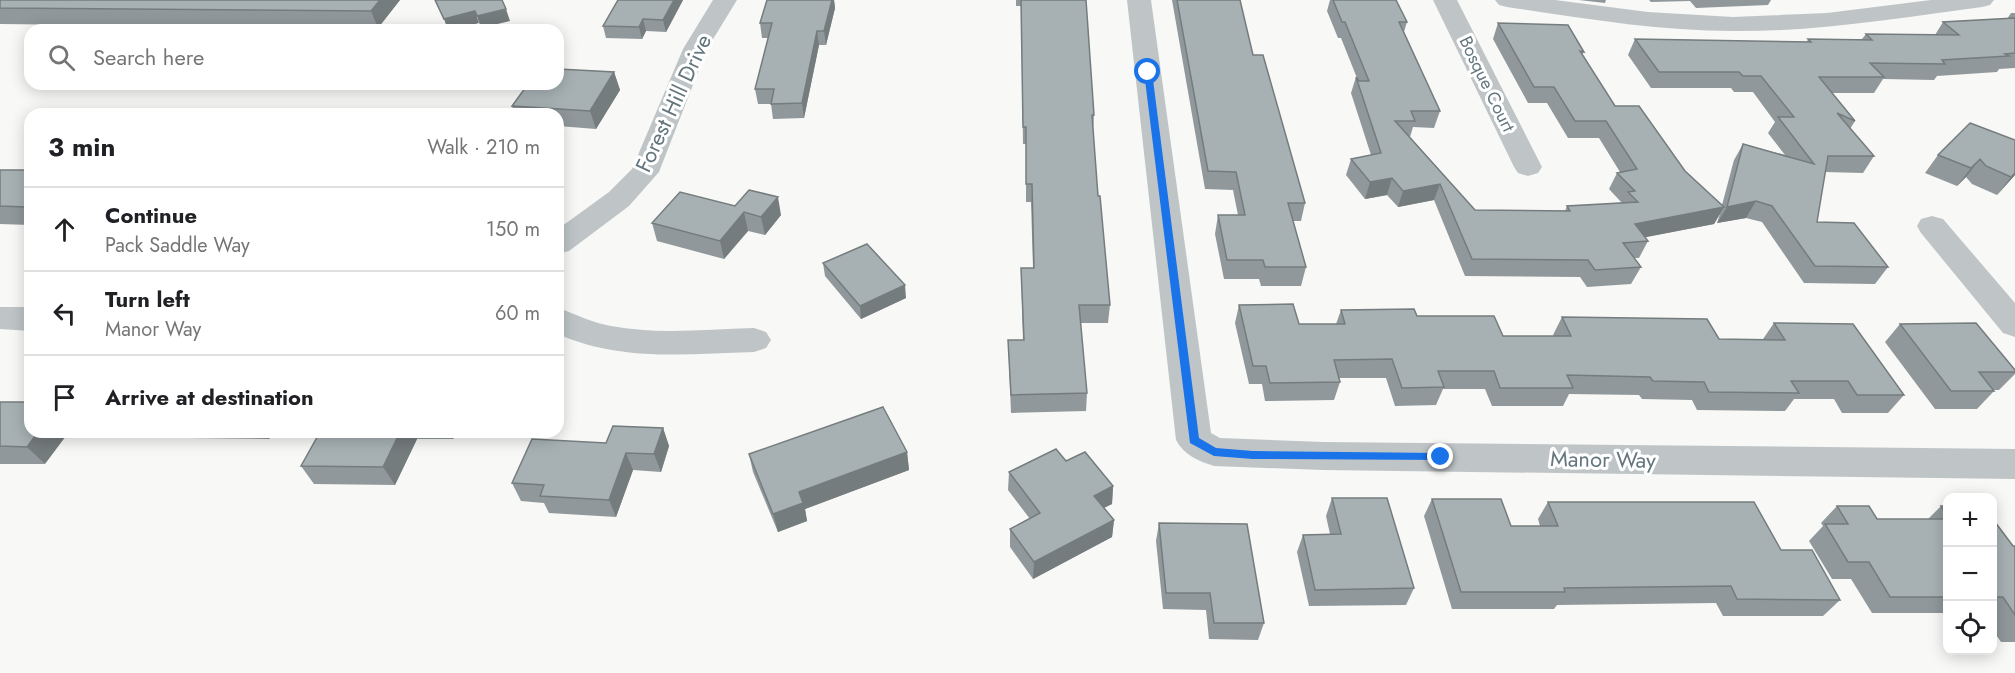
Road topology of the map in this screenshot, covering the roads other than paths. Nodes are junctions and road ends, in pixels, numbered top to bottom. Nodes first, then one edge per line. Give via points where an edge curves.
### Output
1 (724, 0) edge
2 (1139, 0) edge
3 (1445, 0) edge
4 (1507, 0) edge
5 (1982, 0) edge
6 (1528, 167) dead end
7 (1932, 226) dead end
8 (564, 240) edge
9 (0, 318) edge
10 (24, 319) edge
11 (564, 323) edge
12 (2015, 325) edge
13 (754, 340) dead end
14 (2015, 464) edge

1 - 8 street, Forest Hill Drive via 695,49 645,172 619,199
2 - 14 street, Manor Way via 1194,440 1214,452
3 - 6 street, Bosque Court
4 - 5 street via 1647,19 1732,24 1818,22
7 - 12 street
9 - 10 street
11 - 13 street via 590,334 620,339

